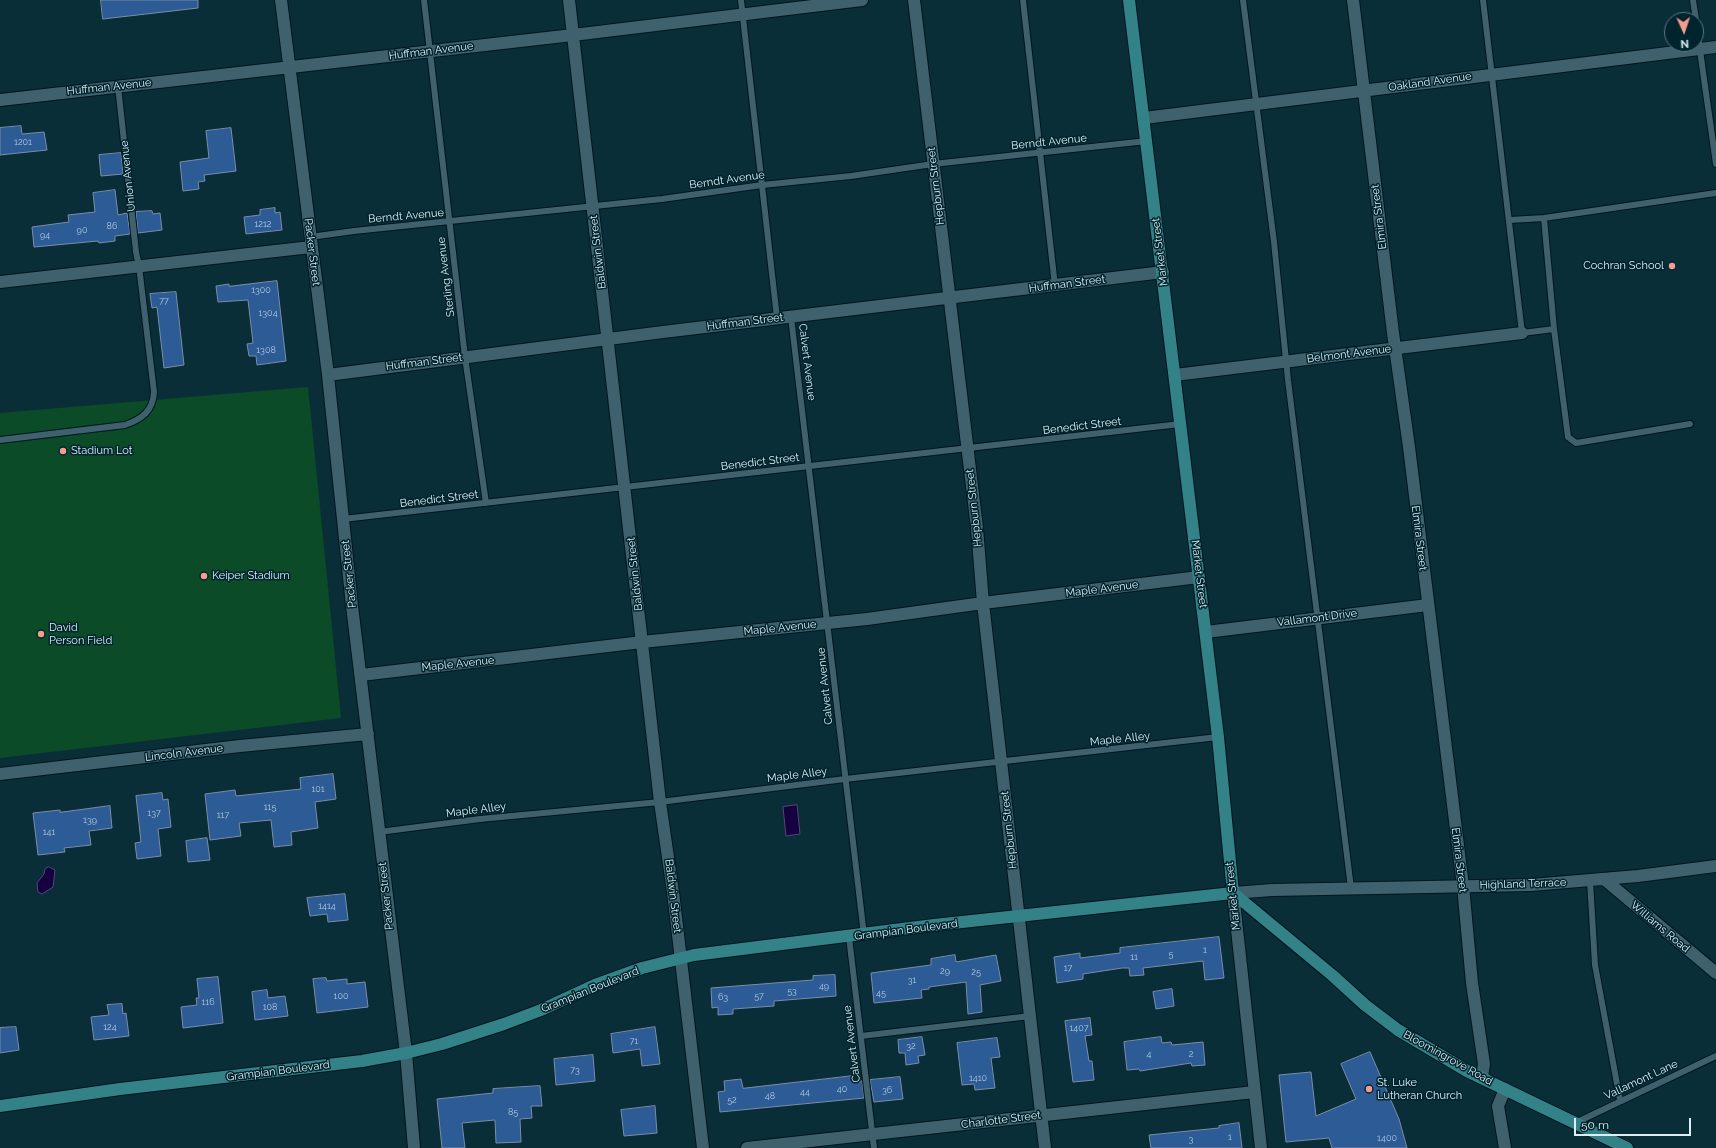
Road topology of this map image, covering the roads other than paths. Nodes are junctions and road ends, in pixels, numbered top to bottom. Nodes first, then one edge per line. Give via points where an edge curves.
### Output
1 (281, 0) edge
2 (424, 0) edge
3 (569, 0) edge
4 (741, 0) edge
5 (862, 0) edge
6 (914, 0) edge
7 (1023, 0) edge
8 (1129, 0) edge
9 (1242, 0) edge
10 (1353, 0) edge
11 (1483, 0) edge
12 (1693, 0) edge
13 (1695, 12) edge
14 (743, 13) junction
15 (573, 35) junction
16 (1716, 47) edge
17 (1704, 48) edge
18 (429, 51) junction
19 (1675, 52) edge
20 (1700, 52) edge
21 (289, 68) junction
22 (1492, 74) junction
23 (118, 86) junction
24 (1363, 91) junction
25 (0, 100) edge
26 (1256, 104) junction
27 (1144, 118) junction
28 (1147, 141) junction
29 (1040, 153) junction
30 (933, 164) junction
31 (1716, 164) edge
32 (762, 184) junction
33 (1716, 193) edge
34 (592, 205) junction
35 (1544, 218) junction
36 (1510, 220) junction
37 (450, 222) junction
38 (311, 242) junction
39 (139, 266) junction
40 (1163, 272) junction
41 (0, 282) edge
42 (1055, 286) junction
43 (949, 298) junction
44 (791, 316) junction
45 (777, 318) junction
46 (1554, 329) junction
47 (1522, 333) junction
48 (608, 340) junction
49 (1395, 349) junction
50 (465, 357) junction
51 (1285, 362) junction
52 (328, 375) junction
53 (1175, 375) junction
54 (1180, 424) junction
55 (1690, 424) dead end
56 (0, 440) edge
57 (967, 449) junction
58 (810, 466) junction
59 (625, 488) junction
60 (486, 503) junction
61 (343, 519) junction
62 (1199, 577) junction
63 (983, 603) junction
64 (1428, 605) junction
65 (1318, 618) junction
66 (828, 623) junction
67 (1206, 632) junction
68 (642, 642) junction
69 (361, 675) junction
70 (368, 734) junction
71 (1218, 737) junction
72 (1002, 761) junction
73 (0, 774) edge
74 (845, 779) junction
75 (660, 802) junction
76 (379, 832) junction
77 (1716, 866) edge
78 (1604, 879) junction
79 (1590, 881) junction
80 (1462, 886) junction
81 (1351, 888) junction
82 (1233, 893) junction
83 (1018, 917) junction
84 (864, 935) junction
85 (849, 937) junction
86 (680, 958) junction
87 (1716, 973) edge
88 (1030, 1016) junction
89 (861, 1036) junction
90 (406, 1053) junction
91 (1716, 1056) edge
92 (1482, 1077) junction
93 (1505, 1089) junction
94 (1254, 1092) junction
95 (1620, 1100) junction
96 (0, 1106) edge
97 (1042, 1115) junction
98 (1575, 1123) junction
99 (873, 1135) junction
100 (414, 1148) edge
101 (703, 1148) edge
102 (747, 1148) edge
103 (874, 1148) edge
104 (1045, 1148) edge
105 (1261, 1148) edge
106 (1505, 1148) edge
107 (1627, 1148) edge

1 - 21 street, Packer Street
2 - 18 lane, Sterling Avenue
3 - 15 street, Baldwin Street
4 - 14 lane
5 - 14 street, Huffman Avenue
6 - 30 street, Hepburn Street
7 - 29 lane
8 - 27 main road, Market Street
9 - 26 lane
10 - 24 street, Elmira Street
11 - 22 lane
12 - 13 lane
14 - 15 street, Huffman Avenue
14 - 32 lane
15 - 18 street, Huffman Avenue
15 - 34 street, Baldwin Street
16 - 17 street, Oakland Avenue
18 - 21 street, Huffman Avenue
18 - 37 lane, Sterling Avenue
19 - 22 street, Oakland Avenue
20 - 31 lane
21 - 23 street, Huffman Avenue
21 - 38 street, Packer Street
22 - 24 street, Oakland Avenue
22 - 36 lane
23 - 25 street, Huffman Avenue
23 - 39 lane, Union Avenue
24 - 26 street, Oakland Avenue
24 - 49 street, Elmira Street
26 - 27 street, Oakland Avenue
26 - 51 lane via 1274,242
27 - 28 main road, Market Street
28 - 29 lane, Berndt Avenue
28 - 40 main road, Market Street
29 - 30 lane, Berndt Avenue
29 - 42 lane
30 - 32 lane, Berndt Avenue via 851,176
30 - 43 street, Hepburn Street
32 - 34 lane, Berndt Avenue via 662,199
32 - 45 lane
33 - 35 lane
34 - 37 lane, Berndt Avenue
34 - 48 street, Baldwin Street
35 - 36 lane
35 - 46 lane
36 - 47 lane
37 - 38 lane, Berndt Avenue via 354,231
37 - 50 lane, Sterling Avenue
38 - 39 street
38 - 52 street, Packer Street
39 - 41 street
39 - 56 lane, Union Avenue via 154,392 152,406 147,413 138,421 125,425
40 - 42 street, Huffman Street
40 - 53 main road, Market Street
42 - 43 street, Huffman Street
43 - 44 street, Huffman Street
43 - 57 street, Hepburn Street
44 - 45 street, Huffman Street
44 - 58 lane, Calvert Avenue
45 - 48 street, Huffman Street
46 - 47 lane
46 - 55 lane via 1568,437 1576,443
47 - 49 street, Belmont Avenue
48 - 50 street, Huffman Street
48 - 59 street, Baldwin Street
49 - 51 street, Belmont Avenue
49 - 64 street, Elmira Street
50 - 52 street, Huffman Street
50 - 60 lane, Sterling Avenue
51 - 53 street, Belmont Avenue
51 - 65 lane
52 - 61 street, Packer Street
53 - 54 main road, Market Street
54 - 57 lane, Benedict Street
54 - 62 main road, Market Street
57 - 58 lane, Benedict Street
57 - 63 street, Hepburn Street
58 - 59 lane, Benedict Street
58 - 66 lane, Calvert Avenue
59 - 60 lane, Benedict Street
59 - 68 street, Baldwin Street
60 - 61 lane, Benedict Street
61 - 69 street, Packer Street
62 - 63 street, Maple Avenue
62 - 67 main road, Market Street
63 - 66 street, Maple Avenue
63 - 72 street, Hepburn Street
64 - 65 street, Vallamont Drive
64 - 80 street, Elmira Street
65 - 67 street, Vallamont Drive
65 - 81 lane
66 - 68 street, Maple Avenue
66 - 74 lane, Calvert Avenue
67 - 71 main road, Market Street
68 - 69 street, Maple Avenue
68 - 75 street, Baldwin Street
69 - 70 street, Packer Street
70 - 73 street, Lincoln Avenue
70 - 76 street, Packer Street
71 - 72 lane, Maple Alley
71 - 82 main road, Market Street
72 - 74 lane, Maple Alley
72 - 83 street, Hepburn Street
74 - 75 lane, Maple Alley
74 - 84 lane, Calvert Avenue
75 - 76 lane, Maple Alley via 480,819
75 - 86 street, Baldwin Street
76 - 90 street, Packer Street
77 - 78 street, Highland Terrace
78 - 79 street, Highland Terrace
78 - 87 street, Williams Road
79 - 80 street, Highland Terrace
79 - 95 lane via 1595,965
80 - 81 street, Highland Terrace
80 - 92 street, Elmira Street via 1472,984 1484,1064
81 - 82 street, Highland Terrace
82 - 83 main road, Grampian Boulevard
82 - 92 main road, Bloomingrove Road via 1398,1030 1427,1049
82 - 94 street, Market Street
83 - 84 main road, Grampian Boulevard
83 - 88 street, Hepburn Street
84 - 85 main road, Grampian Boulevard
85 - 86 main road, Grampian Boulevard via 738,948
85 - 89 lane, Calvert Avenue
86 - 90 main road, Grampian Boulevard via 595,985 542,1010 504,1024
86 - 101 street, Baldwin Street
88 - 89 lane
88 - 97 street, Hepburn Street
89 - 99 lane, Calvert Avenue
90 - 96 main road, Grampian Boulevard via 354,1062 120,1089
90 - 100 street, Packer Street
91 - 95 lane, Vallamont Lane
92 - 93 main road, Bloomingrove Road
93 - 98 main road, Bloomingrove Road
93 - 106 street via 1498,1106
94 - 97 street, Charlotte Street
94 - 105 street, Market Street
95 - 98 lane, Vallamont Lane
97 - 99 street, Charlotte Street
97 - 104 street, Hepburn Street
98 - 107 main road, Bloomingrove Road
99 - 102 street, Charlotte Street
99 - 103 lane, Calvert Avenue

